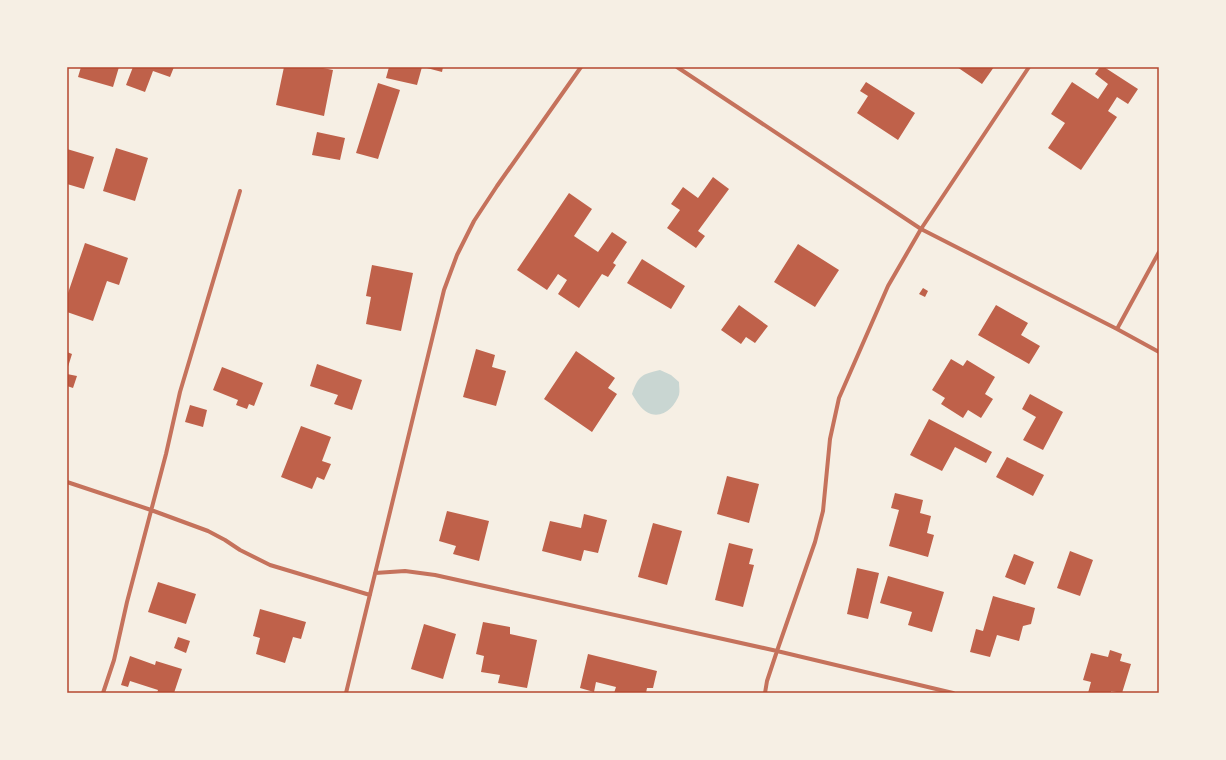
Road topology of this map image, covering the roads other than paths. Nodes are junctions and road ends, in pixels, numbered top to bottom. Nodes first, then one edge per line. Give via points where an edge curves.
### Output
1 (581, 67) edge
2 (677, 67) edge
3 (1029, 67) edge
4 (240, 191) dead end
5 (921, 229) junction
6 (1159, 252) edge
7 (1117, 328) junction
8 (1159, 352) edge
9 (67, 482) edge
10 (151, 510) junction
11 (375, 573) junction
12 (370, 595) junction
13 (777, 651) junction
14 (103, 693) edge
15 (346, 693) edge
16 (765, 693) edge
17 (953, 693) edge

1 - 11 street via 497,186 474,221 457,255 444,290
2 - 5 street
3 - 5 street
4 - 10 street via 180,392
5 - 7 street
5 - 13 street via 888,286 838,398 815,542
6 - 7 street
7 - 8 street
9 - 10 street
10 - 12 street via 208,532 270,565
10 - 14 street via 114,660
11 - 12 street
11 - 13 street via 405,571 435,575
12 - 15 street
13 - 16 street
13 - 17 street

